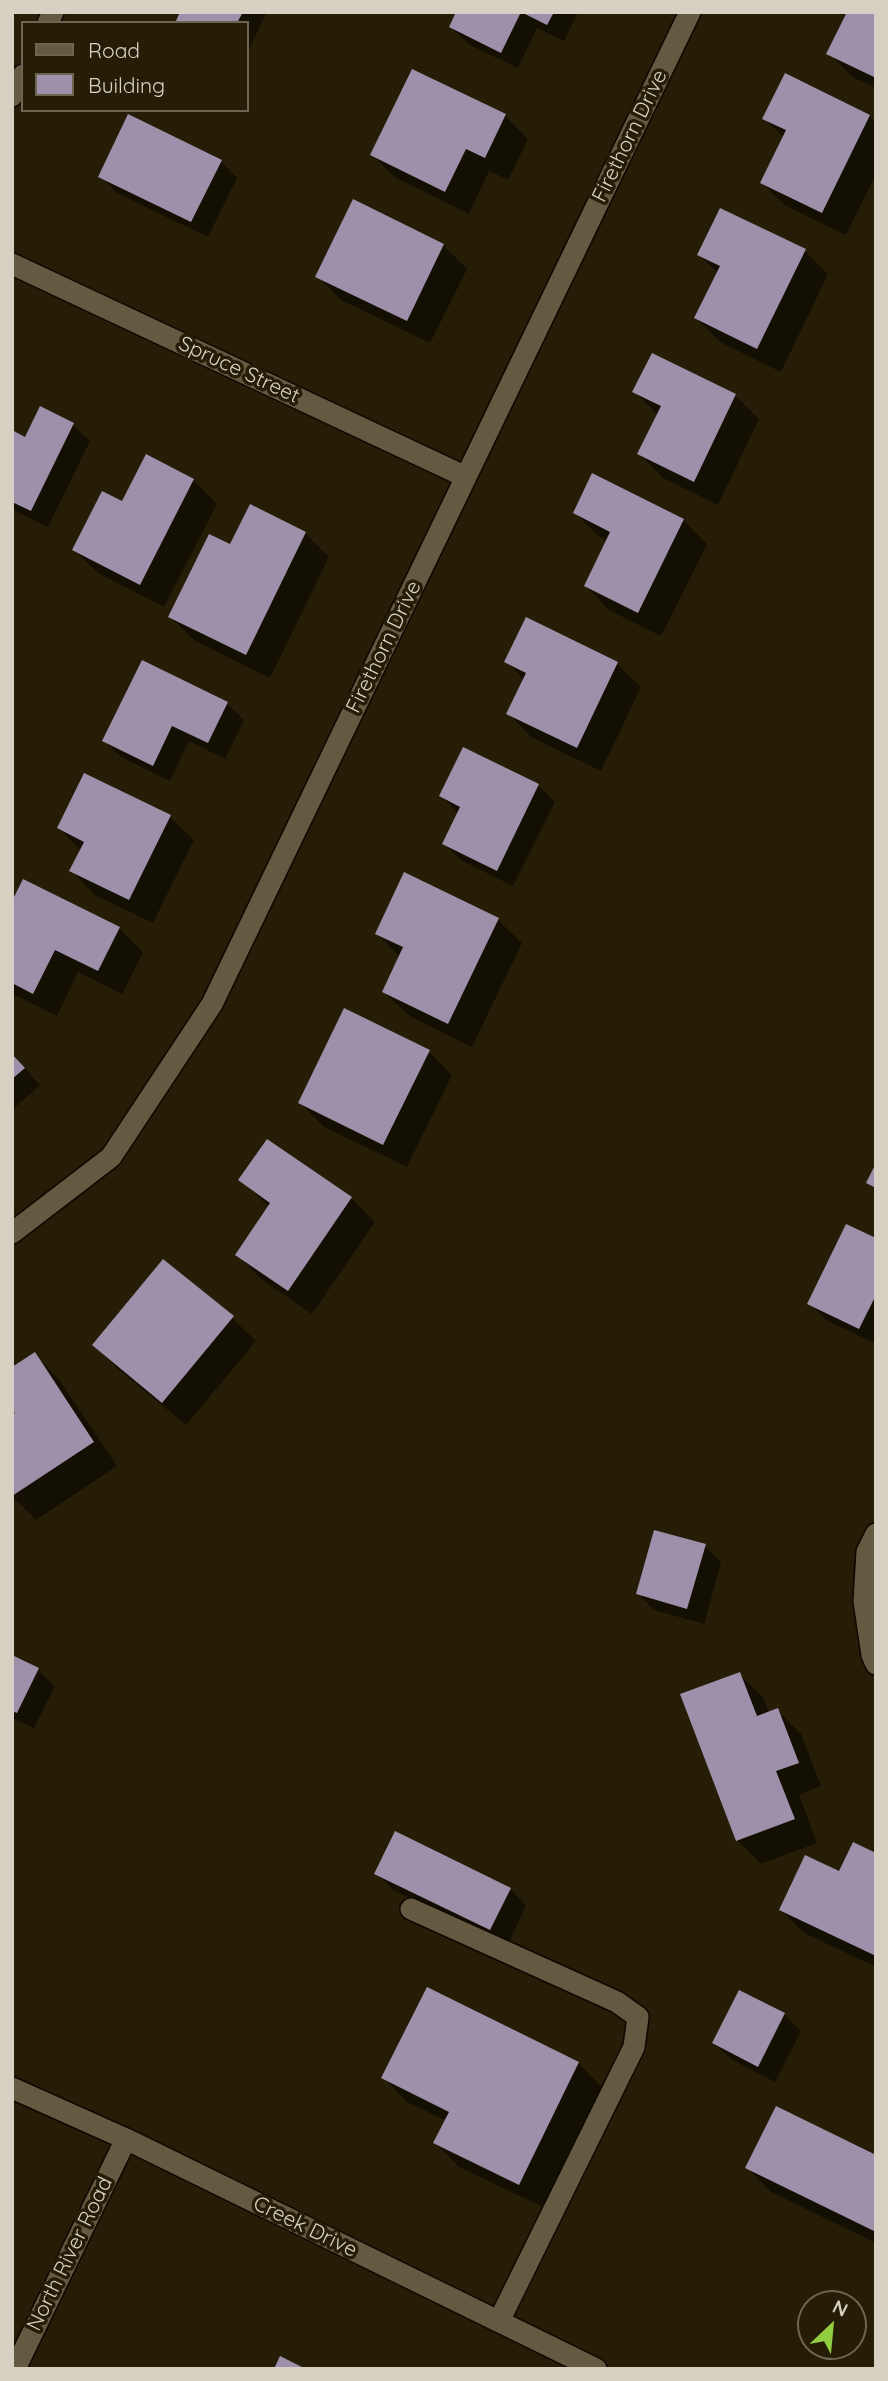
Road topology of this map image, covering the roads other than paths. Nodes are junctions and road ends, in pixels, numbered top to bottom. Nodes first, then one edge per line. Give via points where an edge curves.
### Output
1 (690, 12) edge
2 (21, 79) edge
3 (12, 96) edge
4 (12, 264) edge
5 (466, 477) junction
6 (12, 1233) edge
7 (876, 1534) edge
8 (876, 1664) edge
9 (411, 1909) dead end
10 (12, 2088) edge
11 (126, 2139) junction
12 (499, 2321) junction
13 (15, 2369) edge
14 (596, 2369) edge

1 - 5 street, Firethorn Drive
2 - 3 street
4 - 5 street, Spruce Street
5 - 6 street, Firethorn Drive via 212,1004 111,1157
7 - 8 street via 867,1552 864,1601
9 - 12 street via 617,2002 638,2017 634,2047
10 - 11 street, Creek Drive
11 - 12 street, Creek Drive
11 - 13 street, North River Road
12 - 14 street, Creek Drive

